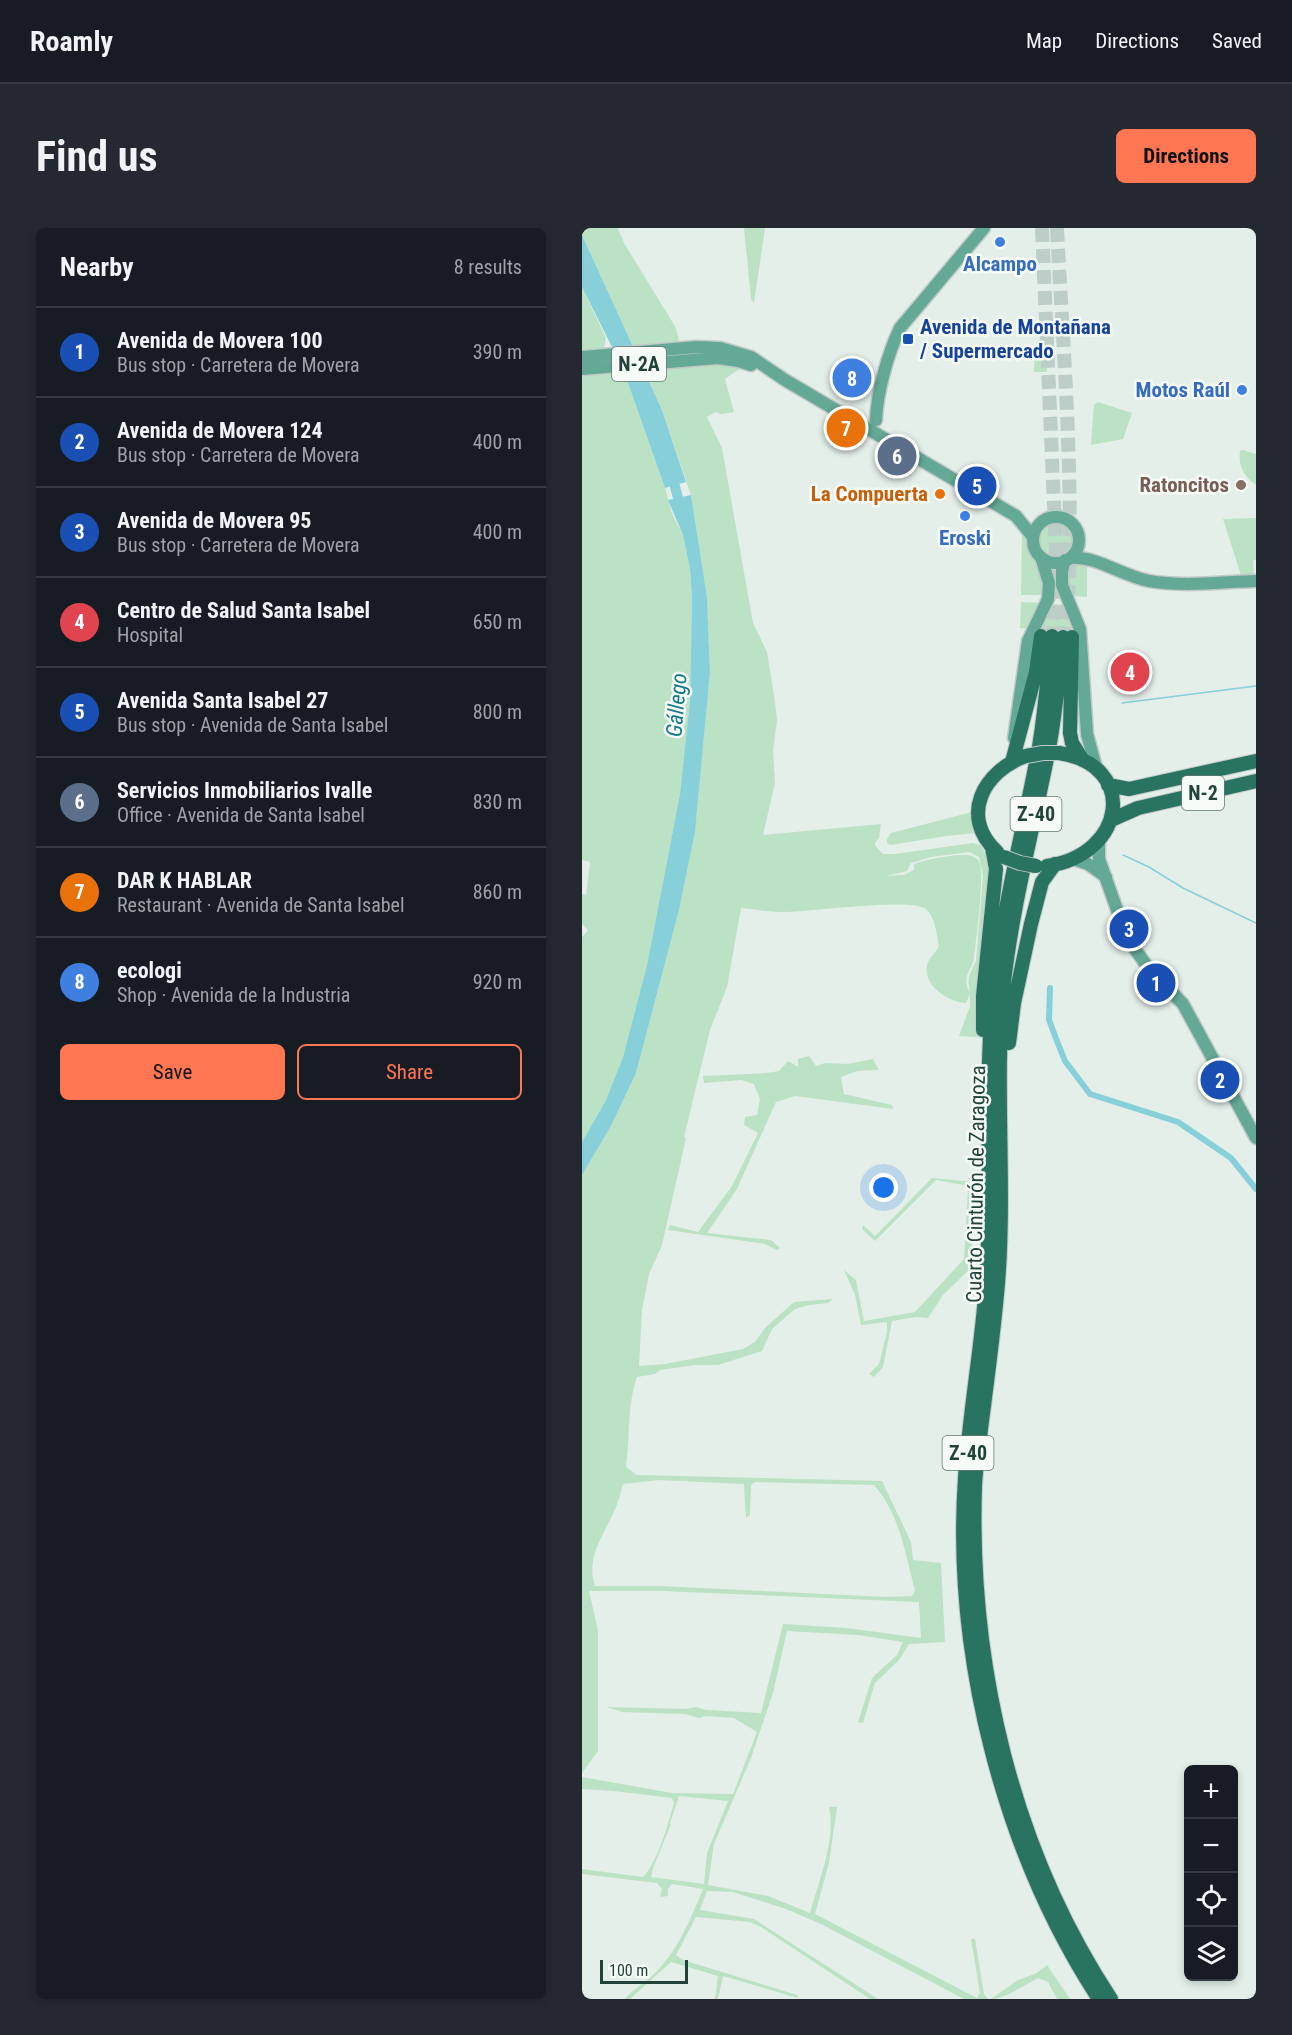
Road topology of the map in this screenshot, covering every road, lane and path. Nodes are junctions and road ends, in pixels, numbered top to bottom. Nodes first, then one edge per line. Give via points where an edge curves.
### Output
1 (984, 228) edge
2 (696, 353) junction
3 (582, 357) edge
4 (582, 369) edge
5 (876, 418) junction
6 (855, 421) junction
7 (888, 440) junction
8 (1016, 516) junction
9 (1041, 523) junction
10 (1033, 537) junction
11 (1078, 542) junction
12 (1041, 557) junction
13 (1089, 558) junction
14 (1068, 559) junction
15 (1256, 581) edge
16 (1057, 636) junction
17 (1082, 759) junction
18 (1015, 761) junction
19 (1256, 761) edge
20 (1096, 767) junction
21 (1256, 781) edge
22 (1108, 785) junction
23 (1111, 820) junction
24 (1099, 842) junction
25 (992, 847) junction
26 (1073, 859) junction
27 (1055, 864) junction
28 (1106, 878) junction
29 (988, 1123) junction
30 (1256, 1138) edge
31 (1001, 1158) junction
32 (1099, 1999) edge
33 (1111, 1999) edge

1 - 5 main road via 915,312
2 - 3 main road, N-2A
2 - 4 main road, N-2A
2 - 6 main road via 772,372
5 - 6 main road
5 - 6 main road
5 - 7 main road
5 - 7 main road
7 - 8 main road
8 - 9 main road
8 - 10 main road
9 - 10 main road
9 - 11 main road via 1054,517 1067,520 1076,530
10 - 12 main road
11 - 13 main road
11 - 14 main road
12 - 14 main road via 1053,562
12 - 18 main road via 1049,583 1048,599 1028,641 1012,748
13 - 14 main road
13 - 15 main road via 1151,581
14 - 20 main road via 1062,571 1062,585 1080,629 1087,734
16 - 17 highway via 1072,743
16 - 18 highway via 1035,672
16 - 29 highway, Z-40 via 995,976
16 - 31 highway, Cuarto Cinturón de Zaragoza / Z-40 via 1050,744 1005,981 1000,1057
17 - 18 highway, bridge via 1043,753
17 - 20 highway
18 - 25 highway via 990,779 979,802 980,824
19 - 22 highway, N-2 via 1129,789
20 - 22 highway
21 - 23 highway, N-2 via 1150,805
22 - 23 highway via 1113,804
23 - 24 highway
24 - 26 highway
24 - 28 main road via 1099,859
25 - 27 highway, bridge via 1020,863
25 - 29 highway via 996,869 983,996
26 - 27 highway
26 - 28 main road via 1088,864
27 - 31 highway via 1042,882 1021,966 1008,1059 1006,1148
28 - 30 main road via 1127,938 1183,1004
29 - 32 highway, Z-40 via 985,1297 965,1480 968,1618 985,1717 1008,1806 1056,1923
31 - 33 highway, Cuarto Cinturón de Zaragoza / Z-40 via 998,1286 975,1481 981,1627 992,1703 1018,1802 1067,1921

